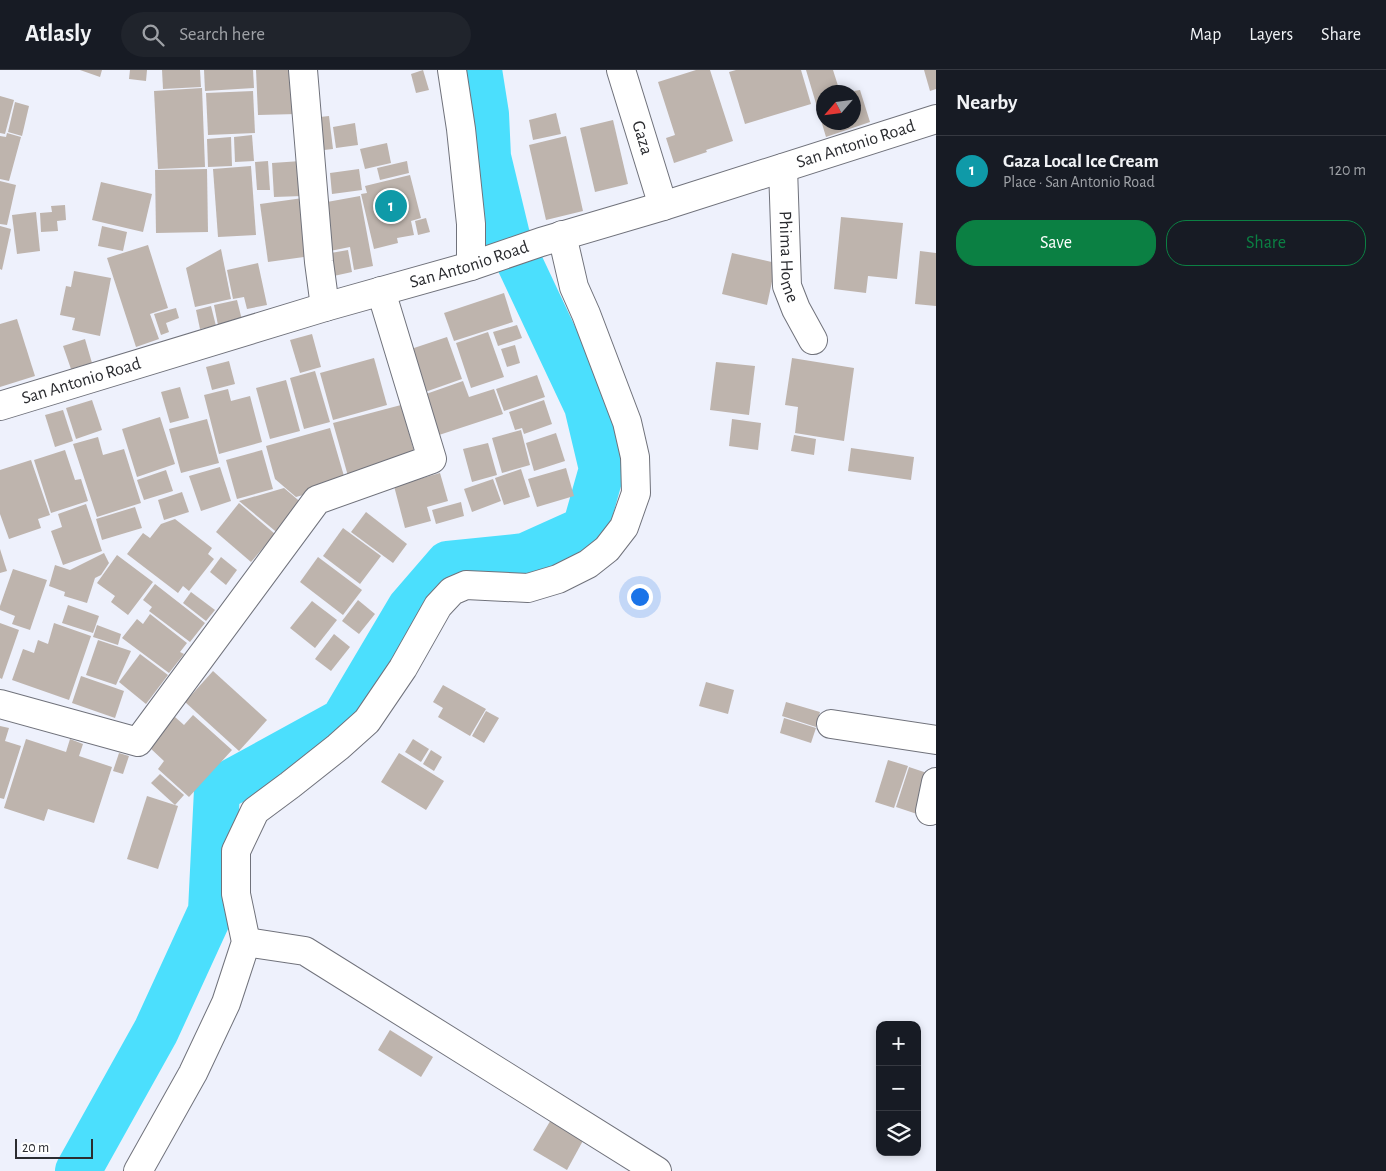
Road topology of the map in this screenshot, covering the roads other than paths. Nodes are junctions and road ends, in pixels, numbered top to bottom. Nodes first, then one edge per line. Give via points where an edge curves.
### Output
1 (303, 70) edge
2 (452, 70) edge
3 (621, 70) edge
4 (936, 120) edge
5 (782, 168) junction
6 (663, 206) junction
7 (551, 239) junction
8 (477, 264) junction
9 (381, 291) junction
10 (325, 307) junction
11 (813, 340) dead end
12 (0, 406) edge
13 (0, 704) edge
14 (831, 724) dead end
15 (936, 740) edge
16 (936, 782) edge
17 (930, 810) dead end
18 (246, 942) junction
19 (138, 1171) edge
20 (657, 1171) edge

1 - 10 street
2 - 8 street
3 - 6 street, Gaza
4 - 5 street, San Antonio Road
5 - 6 street, San Antonio Road
5 - 11 street, Phima Home via 787,286
6 - 7 street, San Antonio Road
7 - 8 street, San Antonio Road
7 - 18 street via 586,314 627,422 635,458 636,493 624,527 588,564 558,579 528,588 466,585 452,591 438,606 404,668 367,721 255,811 236,851 236,894
8 - 9 street, San Antonio Road
9 - 10 street, San Antonio Road
9 - 13 street via 432,459 317,500 138,742
10 - 12 street, San Antonio Road
14 - 15 street
16 - 17 street
18 - 19 street via 226,1003 193,1073
18 - 20 street via 305,951

